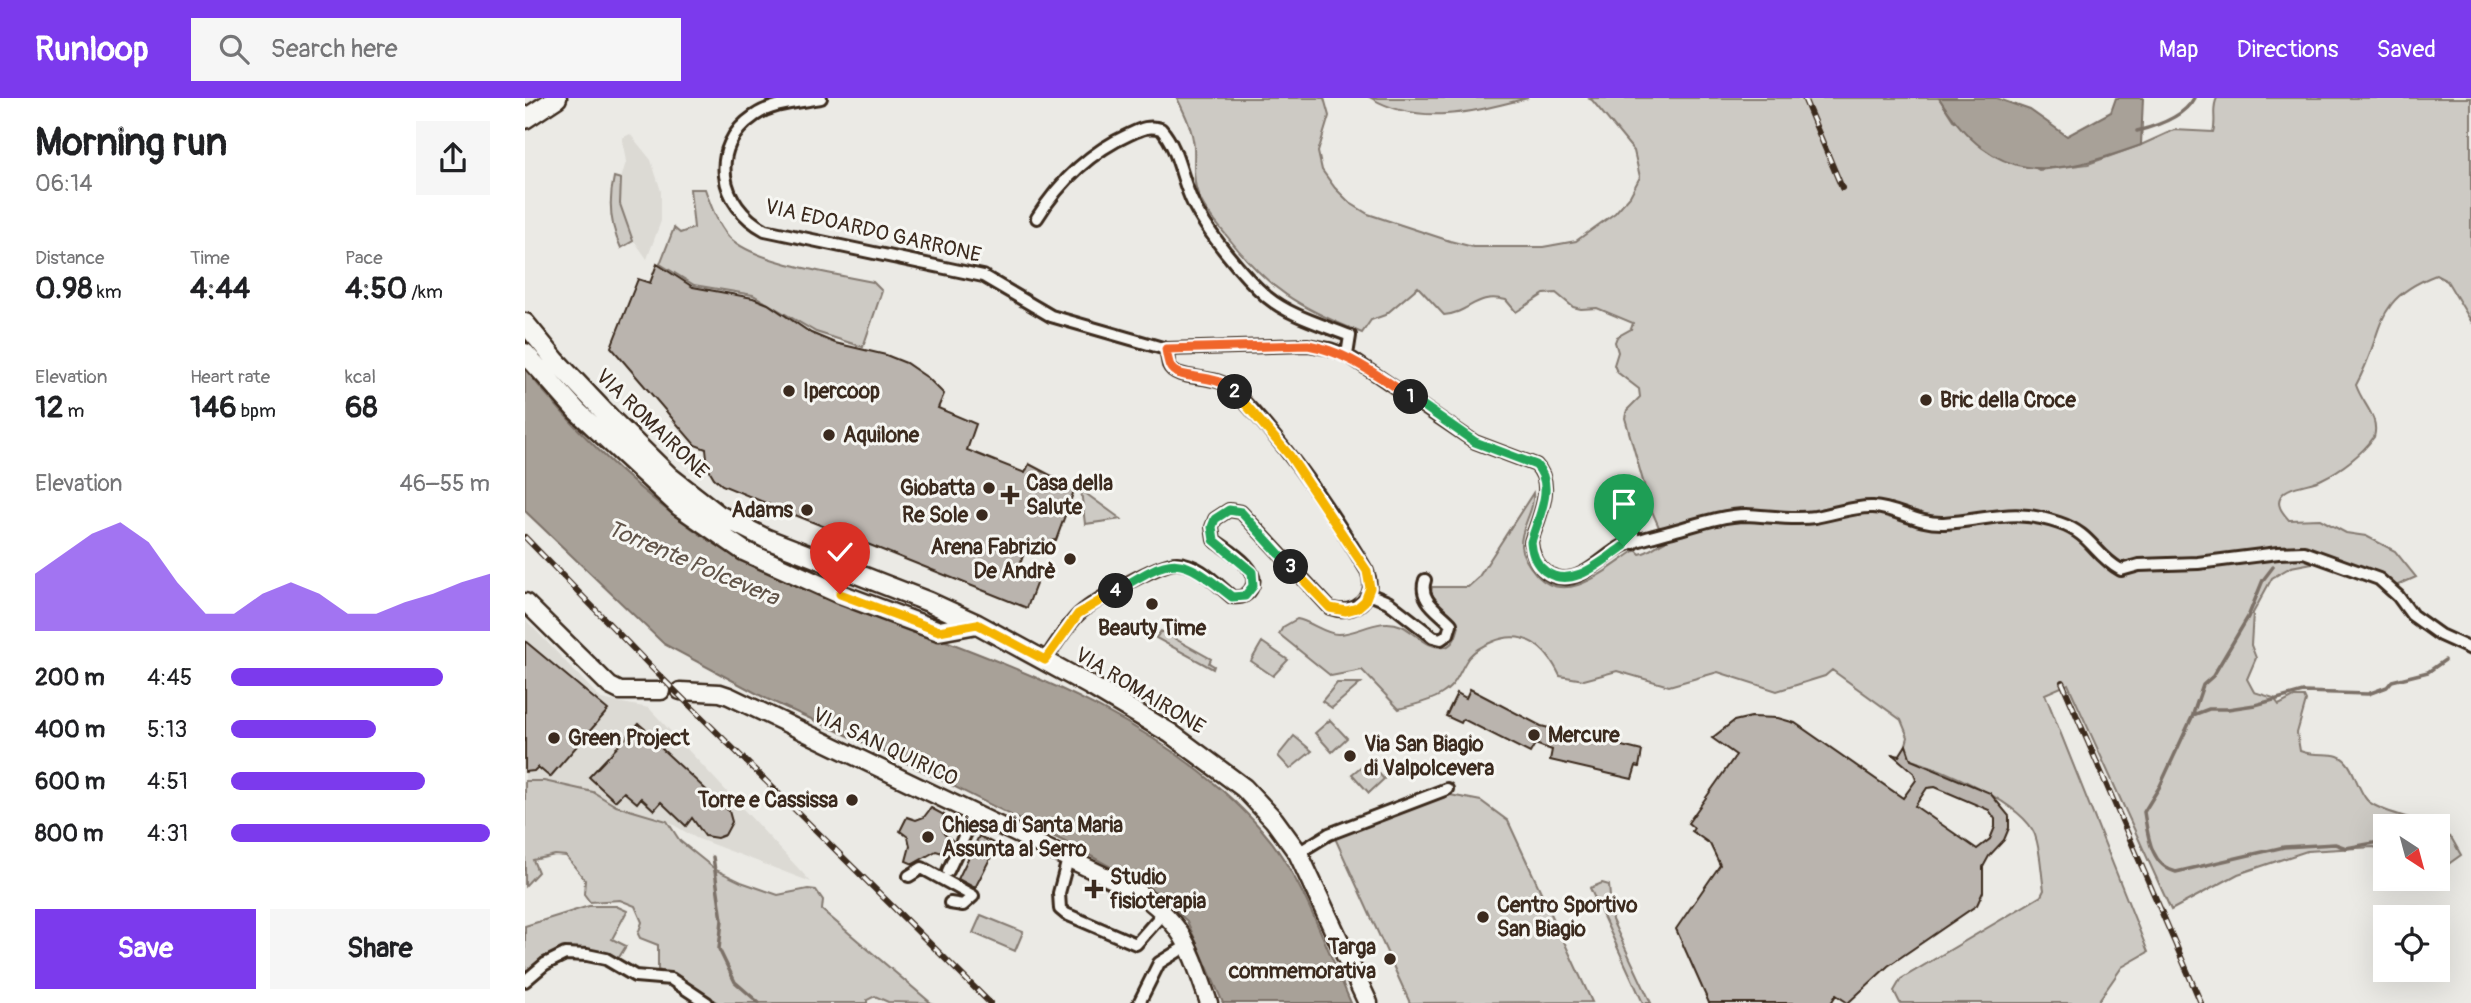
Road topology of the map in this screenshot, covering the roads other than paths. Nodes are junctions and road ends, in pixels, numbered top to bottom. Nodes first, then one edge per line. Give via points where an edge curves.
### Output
1 (556, 98) edge
2 (821, 98) edge
3 (525, 119) edge
4 (1037, 218) dead end
5 (525, 323) edge
6 (1166, 349) junction
7 (525, 354) edge
8 (1347, 355) junction
9 (1632, 527) dead end
10 (1634, 543) junction
11 (1425, 580) dead end
12 (1369, 594) junction
13 (525, 602) edge
14 (977, 624) junction
15 (2471, 649) edge
16 (1045, 660) junction
17 (661, 691) dead end
18 (680, 691) dead end
19 (1447, 789) dead end
20 (970, 824) dead end
21 (1298, 853) junction
22 (1068, 859) junction
23 (946, 875) junction
24 (909, 876) dead end
25 (950, 903) dead end
26 (1164, 912) junction
27 (1188, 945) junction
28 (525, 981) edge
29 (707, 1003) edge
30 (1139, 1003) edge
31 (1209, 1003) edge
32 (1369, 1003) edge

1 - 3 main road
2 - 6 street, VIA EDOARDO GARRONE via 760,112 733,139 725,164 726,182 733,202 752,223 765,230 983,276 1051,316
4 - 8 street via 1092,153 1143,128 1161,129 1192,202 1218,243 1268,297 1350,337
5 - 14 main road, VIA ROMAIRONE via 610,418 669,476 719,515
6 - 8 street via 1308,345
6 - 12 street via 1169,365 1177,373 1214,378 1229,386 1290,456 1367,571
7 - 14 main road via 577,411 679,506 744,551 939,631
8 - 10 street via 1475,442 1536,465 1543,472 1546,487 1531,542 1541,568 1550,575 1570,578
9 - 10 street
10 - 15 street via 1744,515 1814,517 1877,507 1921,522 1944,523 2027,513 2078,530 2121,570 2304,552 2379,579 2412,615
11 - 12 street via 1422,590 1428,602 1451,624 1440,639
12 - 16 street via 1352,610 1330,608 1241,512 1229,510 1215,519 1212,533 1214,540 1252,572 1253,586 1245,596 1232,597 1196,569 1167,564 1078,614
13 - 17 main road via 610,686 621,691
14 - 16 main road, VIA ROMAIRONE
16 - 21 main road, VIA ROMAIRONE via 1209,760 1244,788
18 - 22 main road, VIA SAN QUIRICO via 729,696
19 - 21 street via 1329,834
20 - 23 street
21 - 32 main road, VIA ROMAIRONE
22 - 26 main road, VIA SAN QUIRICO via 1136,891
22 - 26 street via 1058,900 1066,914 1136,944
23 - 24 street via 922,868
23 - 25 street via 972,896 963,905
26 - 27 main road, VIA SAN QUIRICO
27 - 30 street via 1159,963
27 - 31 main road, VIA SAN QUIRICO
28 - 29 street via 565,954 587,955 606,959 635,976 671,979

